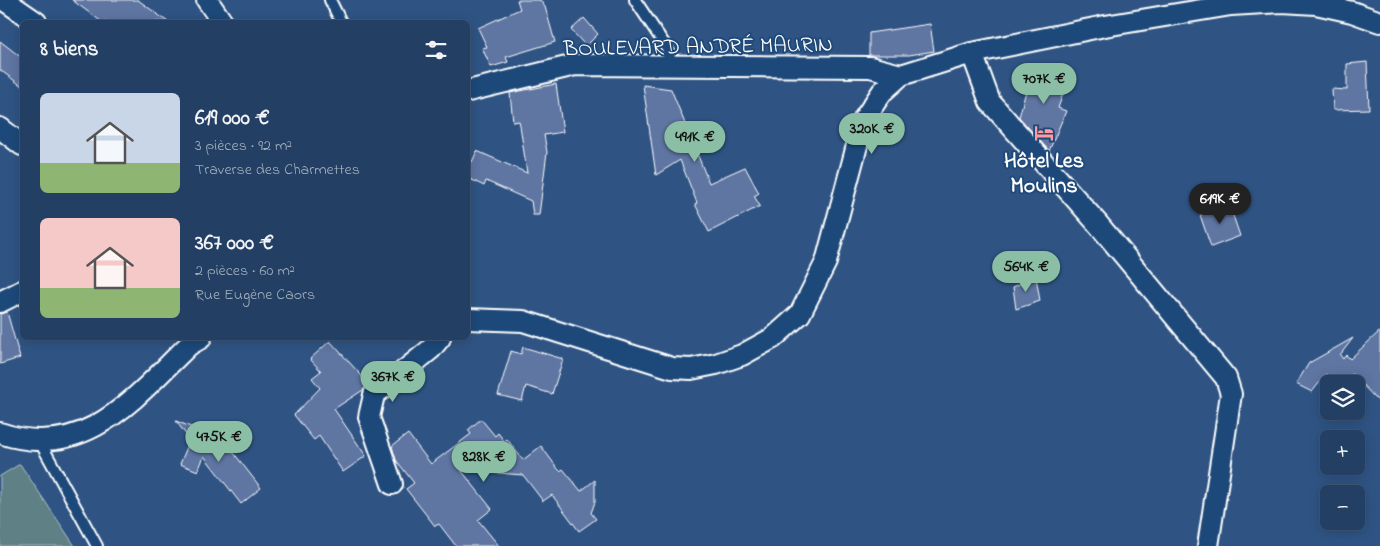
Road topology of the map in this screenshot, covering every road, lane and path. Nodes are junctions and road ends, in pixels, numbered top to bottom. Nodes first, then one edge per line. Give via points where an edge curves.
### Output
1 (4, 0) edge
2 (207, 0) edge
3 (330, 0) edge
4 (635, 0) edge
5 (1237, 2) edge
6 (1198, 5) edge
7 (33, 20) edge
8 (221, 20) edge
9 (339, 20) edge
10 (1380, 22) edge
11 (972, 53) junction
12 (672, 65) junction
13 (901, 75) junction
14 (470, 91) edge
15 (0, 128) edge
16 (20, 143) edge
17 (20, 293) edge
18 (0, 302) edge
19 (470, 319) edge
20 (198, 340) edge
21 (438, 340) edge
22 (0, 433) edge
23 (40, 442) junction
24 (392, 484) dead end
25 (97, 546) edge
26 (1208, 546) edge

1 - 7 street
2 - 8 street
3 - 9 lane
4 - 12 lane via 667,48
5 - 6 street
5 - 10 street via 1316,4
6 - 11 street
11 - 13 street
11 - 26 street via 990,102 1098,224 1226,378 1231,394
12 - 13 street, BOULEVARD ANDRÉ MAURIN via 870,67
12 - 14 street, BOULEVARD ANDRÉ MAURIN via 575,66
13 - 19 street via 882,92 864,119 826,262 800,314 773,338 742,355 716,364 691,369 672,368 523,321
15 - 16 street
17 - 18 street
20 - 23 street via 120,411 68,438
21 - 24 street via 374,395 369,417
22 - 23 street
23 - 25 lane

